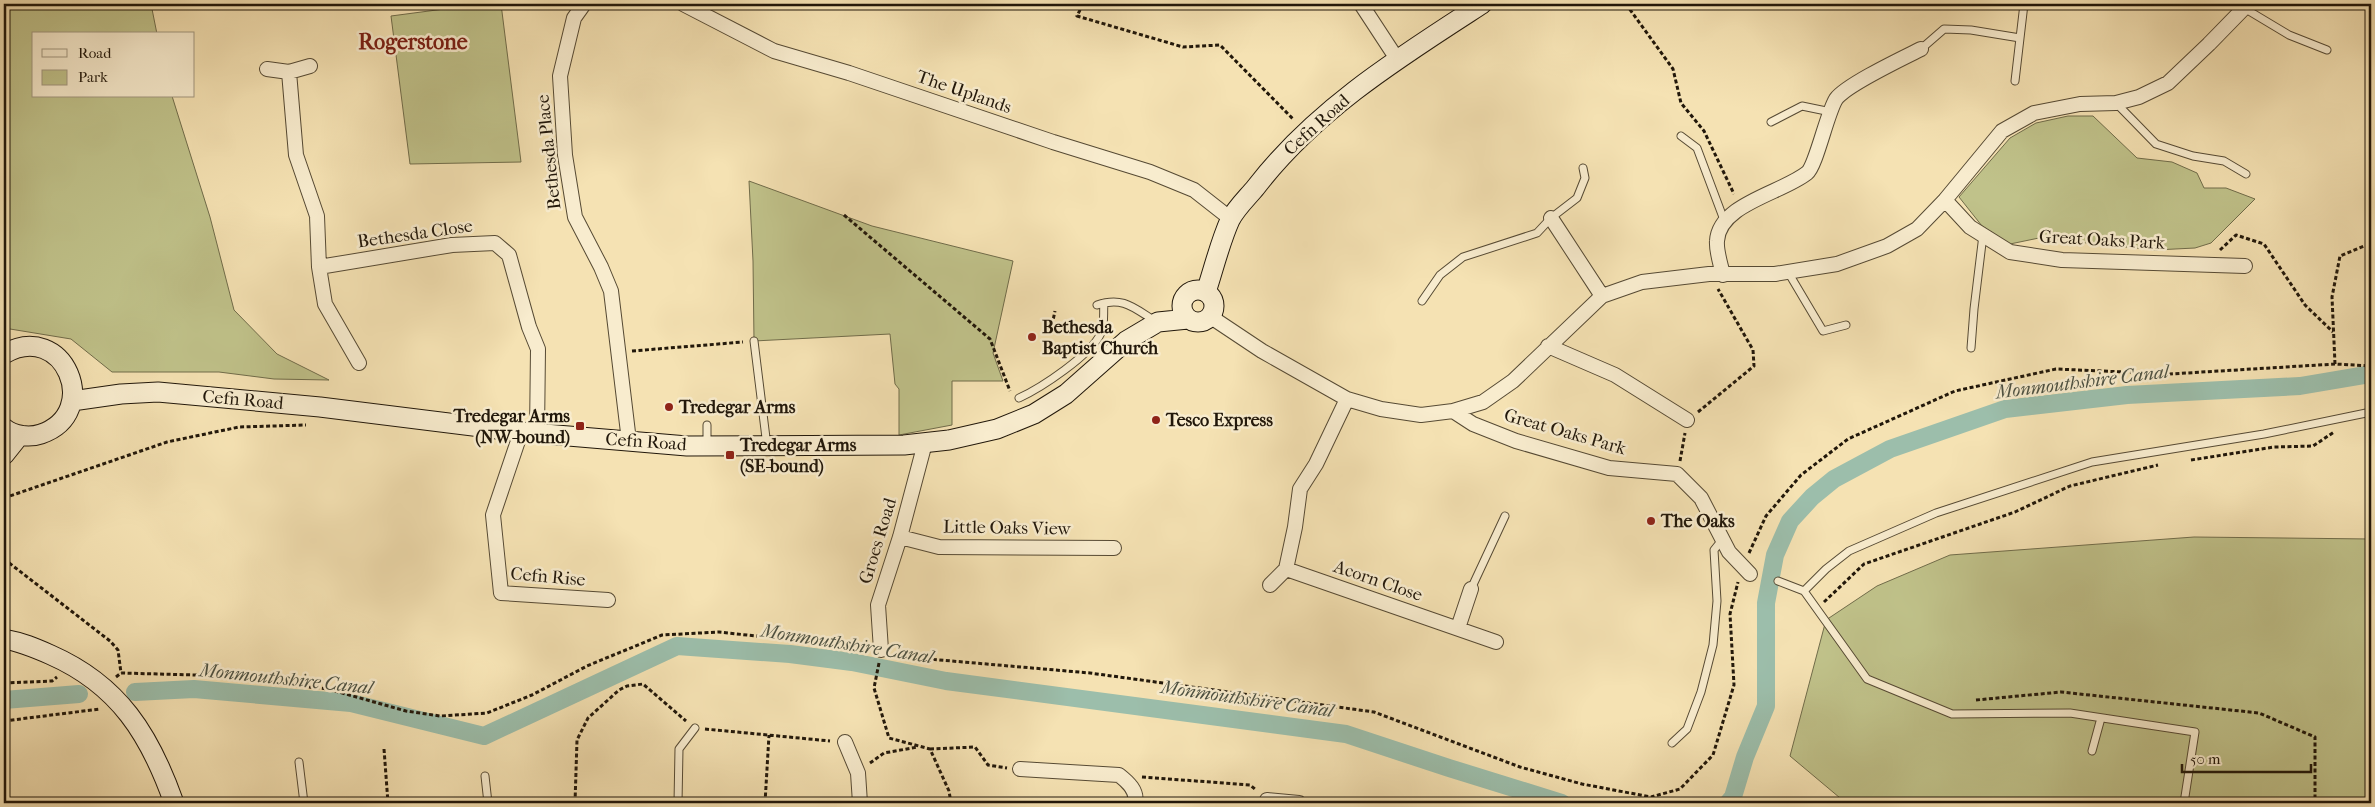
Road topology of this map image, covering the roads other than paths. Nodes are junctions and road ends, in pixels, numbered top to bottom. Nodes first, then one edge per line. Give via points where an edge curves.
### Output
1 (584, 4) edge
2 (683, 4) edge
3 (1361, 4) edge
4 (1482, 4) edge
5 (2024, 4) edge
6 (2246, 6) edge
7 (2020, 38) junction
8 (1921, 49) joint
9 (2327, 50) dead end
10 (1397, 59) junction
11 (310, 66) dead end
12 (266, 69) dead end
13 (289, 72) junction
14 (2015, 81) dead end
15 (2116, 103) junction
16 (1831, 112) junction
17 (1771, 122) dead end
18 (1680, 136) dead end
19 (1583, 168) dead end
20 (2246, 174) dead end
21 (1945, 200) junction
22 (1551, 218) junction
23 (1231, 219) junction
24 (1724, 220) junction
25 (1983, 235) junction
26 (319, 266) junction
27 (2245, 266) dead end
28 (1788, 272) junction
29 (1723, 275) junction
30 (1206, 292) junction
31 (1602, 296) junction
32 (1422, 301) dead end
33 (1211, 317) junction
34 (1188, 319) junction
35 (1158, 322) junction
36 (1846, 325) dead end
37 (754, 341) road end
38 (1548, 346) junction
39 (1971, 348) dead end
40 (4, 354) edge
41 (359, 363) dead end
42 (1019, 398) dead end
43 (1346, 399) junction
44 (72, 401) junction
45 (1453, 411) junction
46 (2371, 412) edge
47 (1688, 420) road end
48 (707, 424) dead end
49 (12, 432) edge
50 (529, 432) junction
51 (629, 441) junction
52 (925, 443) junction
53 (706, 446) junction
54 (767, 446) junction
55 (4, 455) edge
56 (1505, 516) dead end
57 (900, 537) junction
58 (1722, 540) junction
59 (1114, 548) dead end
60 (1286, 569) junction
61 (1746, 570) road end
62 (1778, 581) dead end
63 (1270, 585) dead end
64 (1471, 589) joint
65 (1804, 591) junction
66 (608, 600) dead end
67 (1458, 628) junction
68 (4, 639) edge
69 (1496, 642) dead end
70 (880, 650) road end
71 (2102, 718) junction
72 (695, 728) road end
73 (845, 742) road end
74 (1672, 742) dead end
75 (2092, 751) dead end
76 (299, 762) dead end
77 (1020, 769) road end
78 (485, 776) dead end
79 (1268, 800) road end
80 (170, 802) edge
81 (304, 803) edge
82 (488, 803) edge
83 (678, 803) edge
84 (860, 803) edge
85 (1135, 803) edge
86 (1299, 803) edge
87 (2184, 803) edge

1 - 51 street, Bethesda Place via 574,18 560,76 565,155 575,217 611,291
2 - 23 street, The Uplands via 774,51 1150,172 1194,190
3 - 10 street
4 - 10 main road, Cefn Road
5 - 7 lane
6 - 9 lane via 2289,35
6 - 15 street, Great Oaks Park via 2168,83 2139,97
7 - 8 lane via 1944,29
7 - 14 lane
8 - 16 street via 1860,81 1837,98
10 - 23 main road, Cefn Road via 1305,132 1266,173
11 - 13 street
12 - 13 street
13 - 26 street via 296,155 317,216
15 - 20 lane via 2156,144 2193,156 2224,161
15 - 21 street, Great Oaks Park via 2080,104 2034,113 2002,131
16 - 17 lane via 1802,106
16 - 24 street via 1809,172 1740,207
18 - 24 lane via 1697,148
19 - 22 lane via 1585,178 1577,198
21 - 25 street, Great Oaks Park
21 - 28 street, Great Oaks Park via 1918,229 1886,246 1837,264
22 - 31 street
22 - 32 lane via 1537,233 1462,257 1440,275
23 - 30 main road, Cefn Road
24 - 29 street via 1716,241
25 - 27 street, Great Oaks Park via 2010,252 2062,260
25 - 39 lane
26 - 41 street via 325,304
26 - 50 street, Bethesda Close via 452,245 495,243 509,255 538,349
28 - 29 street, Great Oaks Park
28 - 36 lane via 1823,331
29 - 31 street, Great Oaks Park via 1642,282
30 - 33 main road via 1214,300
30 - 34 main road via 1197,290 1186,295 1182,308
31 - 38 street, Great Oaks Park
33 - 34 main road, Cefn Road via 1197,323
33 - 43 street, Great Oaks Park via 1262,351
34 - 35 main road, Cefn Road
35 - 42 lane via 1124,302 1101,304 1102,330 1092,345 1047,383
35 - 52 main road, Cefn Road via 1126,342 1066,394 1024,418 997,430
37 - 54 lane
38 - 45 street, Great Oaks Park via 1514,381 1484,402
38 - 47 street via 1615,375
40 - 44 main road via 23,346 38,346 53,353 68,370 73,384
43 - 45 street, Great Oaks Park via 1421,415
43 - 60 street via 1316,464 1300,489
44 - 49 main road via 61,422 50,430 36,435
44 - 50 main road, Cefn Road via 158,392
45 - 58 street, Great Oaks Park via 1474,424 1516,441 1609,468 1678,474 1701,498
46 - 65 lane via 2264,434 2092,462 1936,513 1858,547 1826,569
48 - 53 lane
49 - 55 main road
50 - 51 main road, Cefn Road
50 - 66 street, Cefn Rise via 493,515 501,593
51 - 53 main road, Cefn Road
52 - 54 main road, Cefn Road
52 - 57 street, Groes Road
53 - 54 main road, Cefn Road
56 - 64 lane
57 - 59 street, Little Oaks View via 939,547
57 - 70 street, Groes Road via 878,605
58 - 61 street
58 - 74 lane via 1714,550 1717,601 1713,645 1687,729
60 - 63 street
60 - 67 street, Acorn Close
62 - 65 lane
64 - 67 street
65 - 71 lane via 1866,679 1952,714 2070,713
67 - 69 street, Acorn Close
68 - 80 main road via 20,642 71,664 100,683 145,735
71 - 75 lane
71 - 87 lane via 2195,732
72 - 83 lane via 680,749
73 - 84 street via 858,773
76 - 81 lane
77 - 85 street via 1119,775 1130,784
78 - 82 lane
79 - 86 street

